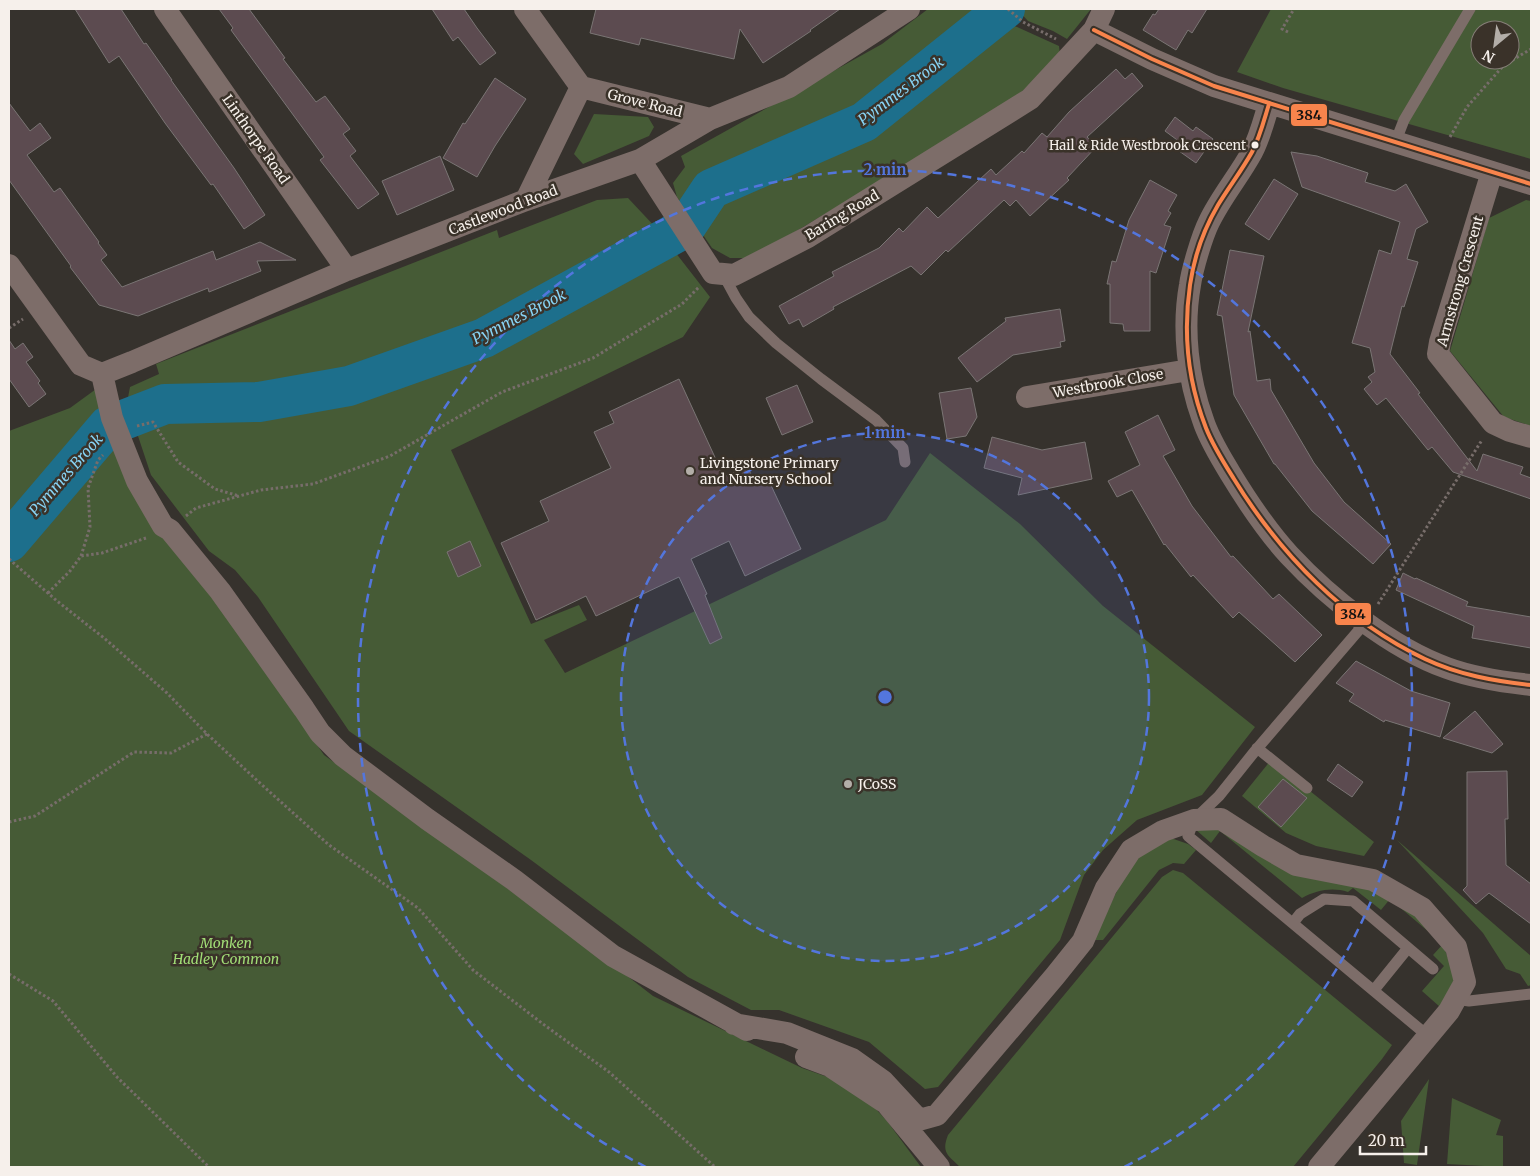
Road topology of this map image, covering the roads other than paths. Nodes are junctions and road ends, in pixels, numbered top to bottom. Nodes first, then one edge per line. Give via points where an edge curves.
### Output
1 (165, 9) edge
2 (525, 9) edge
3 (910, 9) edge
4 (1104, 9) edge
5 (1470, 9) edge
6 (1094, 30) junction
7 (581, 88) junction
8 (1269, 104) junction
9 (710, 119) junction
10 (1395, 143) junction
11 (640, 160) junction
12 (1492, 172) junction
13 (1531, 184) edge
14 (526, 200) junction
15 (9, 265) edge
16 (347, 270) junction
17 (718, 273) junction
18 (1189, 370) junction
19 (102, 374) junction
20 (1027, 397) dead end
21 (1531, 437) edge
22 (905, 462) dead end
23 (1365, 623) junction
24 (1531, 685) edge
25 (1257, 748) junction
26 (1307, 788) dead end
27 (1194, 820) junction
28 (1293, 924) junction
29 (1408, 948) junction
30 (1433, 969) dead end
31 (1374, 990) junction
32 (1531, 994) edge
33 (1456, 999) junction
34 (734, 1024) junction
35 (1428, 1036) junction
36 (939, 1167) edge
37 (1320, 1167) edge

1 - 16 street, Linthorpe Road
2 - 7 street
3 - 9 street, Castlewood Road via 789,87
4 - 6 street, Baring Road
5 - 10 lane via 1404,120
6 - 8 street via 1214,86
6 - 17 street, Baring Road via 1030,99 808,237 734,275
7 - 9 street, Grove Road
7 - 14 street
8 - 10 street
8 - 18 street via 1252,151 1208,223 1190,285 1186,327
9 - 11 street, Castlewood Road
10 - 12 street
11 - 14 street, Castlewood Road
11 - 17 street via 700,252
12 - 13 street
12 - 21 street, Armstrong Crescent via 1438,354 1493,423
14 - 16 street, Castlewood Road
15 - 19 street via 81,365
16 - 19 street, Castlewood Road
17 - 22 lane via 749,317 776,344 876,420 903,448
18 - 20 street, Westbrook Close
18 - 23 street via 1203,421 1241,491 1289,555
19 - 34 street via 114,424 137,481 163,526 170,530 220,591 320,733 343,756 613,956
23 - 24 street via 1405,649 1446,668 1491,680
23 - 25 lane
25 - 26 lane
25 - 27 lane via 1219,796
27 - 28 lane via 1188,836
27 - 33 street via 1221,819 1296,865 1373,880 1422,908 1456,947 1465,982
27 - 34 street via 1164,831 1131,850 1106,888 1083,941 937,1115 919,1120 883,1081 852,1058 787,1033
28 - 29 lane via 1300,914 1324,899 1353,901
28 - 31 lane
29 - 30 lane
29 - 31 lane
31 - 35 lane
32 - 33 lane via 1469,1001
33 - 35 street
34 - 36 street via 830,1066 886,1103
35 - 37 street

